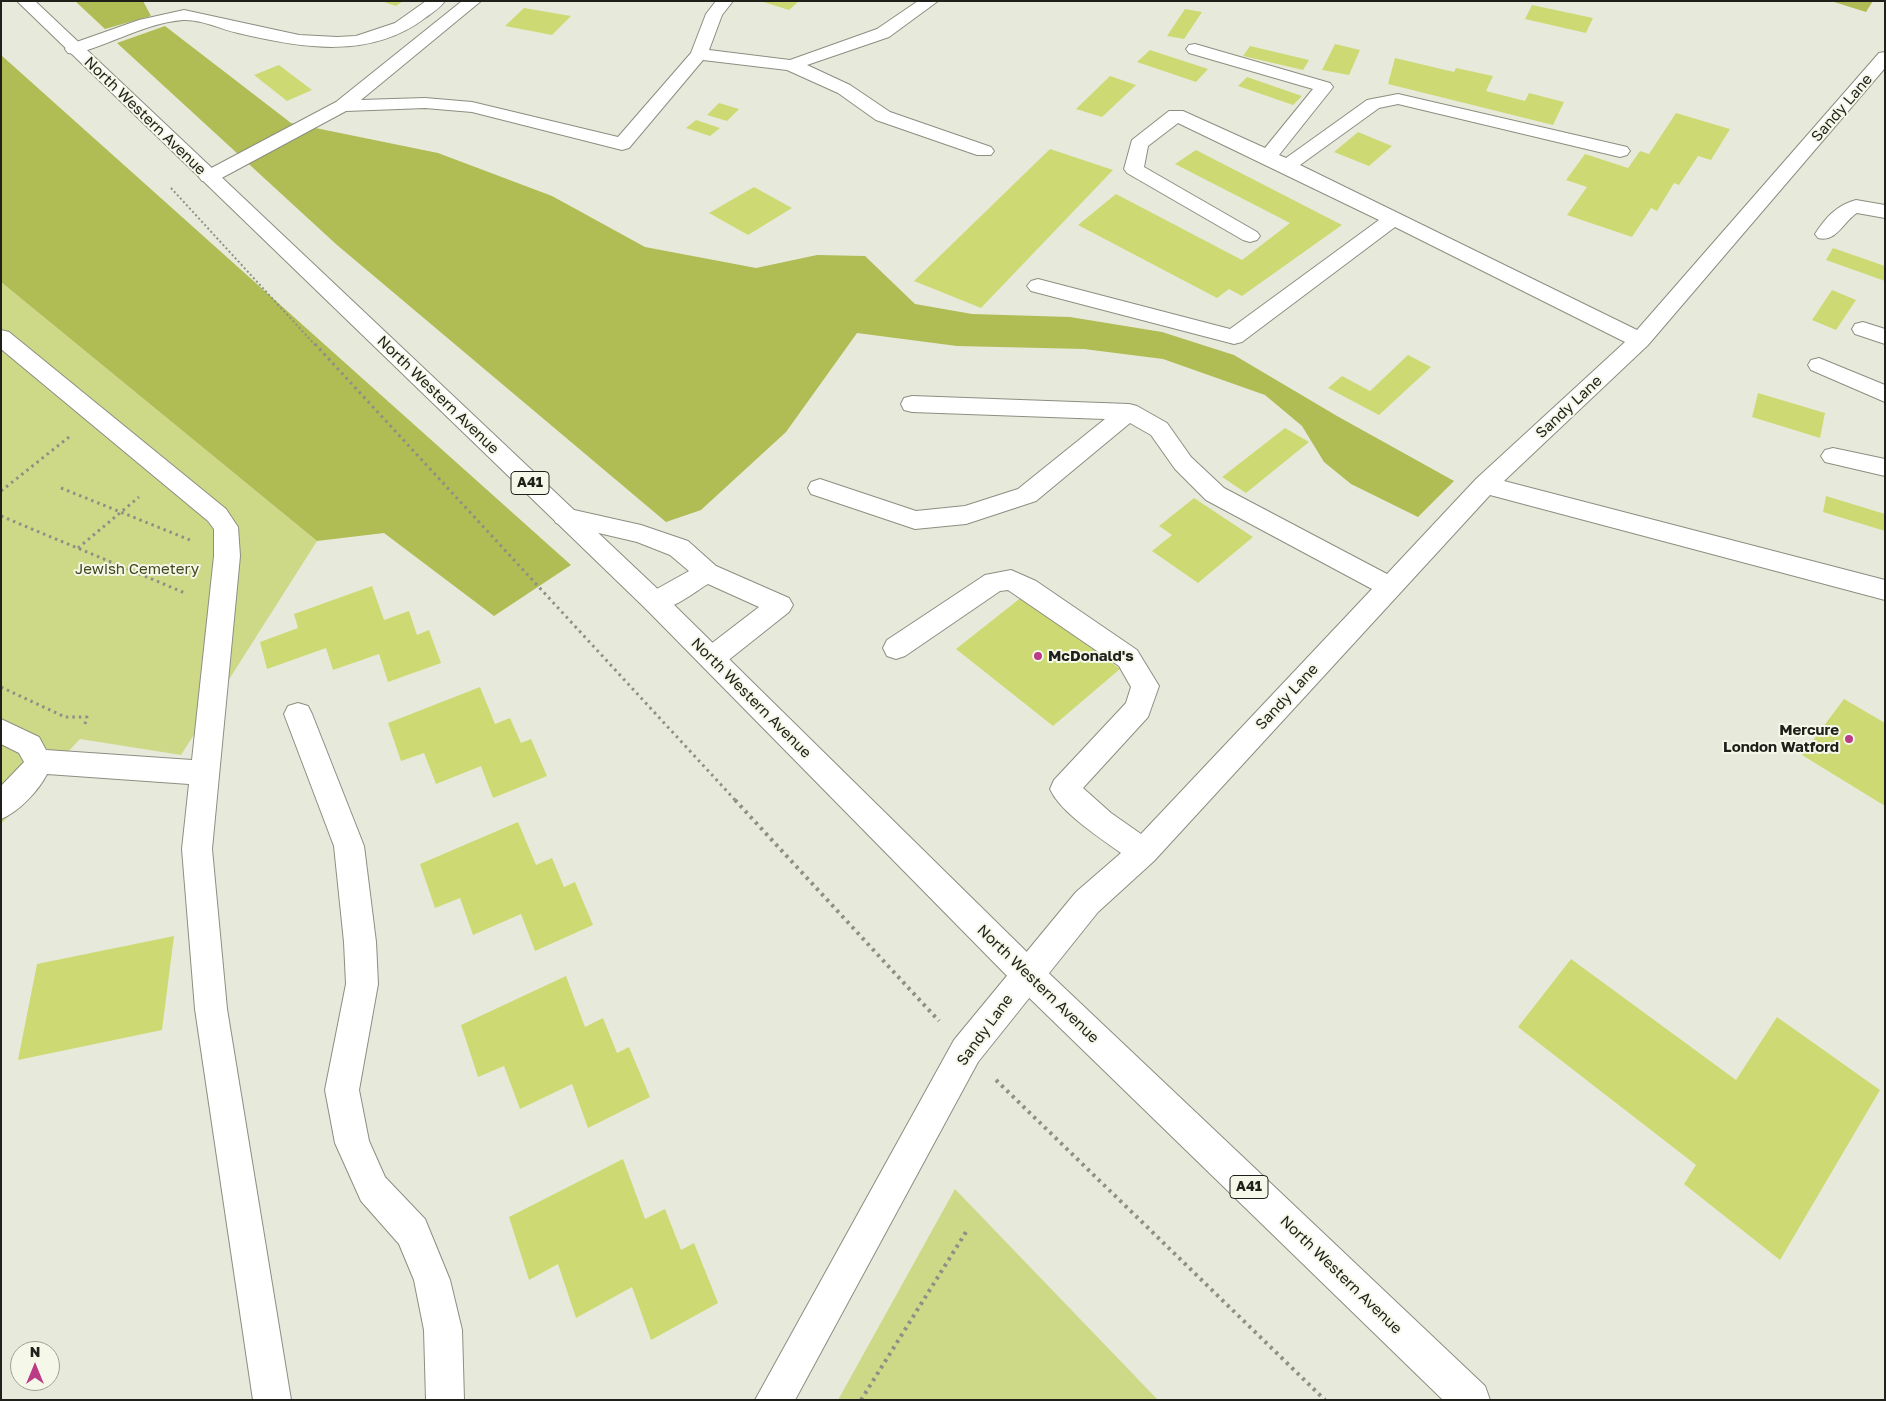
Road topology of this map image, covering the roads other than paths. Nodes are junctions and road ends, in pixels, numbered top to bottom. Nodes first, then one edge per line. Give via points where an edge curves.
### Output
1 (25, 1) edge
2 (437, 1) edge
3 (473, 1) edge
4 (725, 1) edge
5 (930, 1) edge
6 (74, 49) junction
7 (1194, 49) dead end
8 (699, 54) junction
9 (1885, 57) edge
10 (792, 65) junction
11 (342, 106) junction
12 (984, 151) dead end
13 (1620, 151) dead end
14 (1268, 157) junction
15 (1286, 167) junction
16 (210, 177) junction
17 (1885, 212) edge
18 (1394, 218) junction
19 (1825, 234) dead end
20 (1250, 236) dead end
21 (1038, 286) dead end
22 (1864, 329) dead end
23 (1, 337) edge
24 (1885, 337) edge
25 (1640, 340) junction
26 (1819, 365) dead end
27 (1885, 394) edge
28 (912, 404) dead end
29 (1129, 412) junction
30 (1833, 456) dead end
31 (1885, 468) edge
32 (1485, 485) junction
33 (820, 488) dead end
34 (565, 517) junction
35 (707, 573) junction
36 (1390, 587) junction
37 (1885, 590) edge
38 (655, 602) junction
39 (896, 648) dead end
40 (712, 658) junction
41 (298, 714) dead end
42 (1, 730) edge
43 (38, 761) junction
44 (205, 774) junction
45 (1, 806) edge
46 (1143, 852) junction
47 (1026, 974) junction
48 (272, 1400) edge
49 (444, 1400) edge
50 (774, 1400) edge
51 (1471, 1400) edge

1 - 6 main road, North Western Avenue / A41
2 - 6 main road via 398,28 358,42 306,43 233,27 212,19 183,15
3 - 11 main road
4 - 8 main road via 714,14
5 - 10 main road via 883,33
6 - 16 main road, North Western Avenue / A41
7 - 14 main road via 1324,87
8 - 10 main road
8 - 11 main road via 622,144 472,107 425,103
9 - 25 main road, Sandy Lane
10 - 12 main road via 844,89 883,116
11 - 16 main road
13 - 15 main road via 1398,99 1373,104
14 - 15 main road
14 - 20 main road via 1176,115 1139,144 1134,169
15 - 18 main road
16 - 34 main road, North Western Avenue / A41
17 - 19 main road via 1861,205 1851,206
18 - 21 main road via 1234,337
18 - 25 main road
22 - 24 main road
23 - 44 main road via 217,515 226,528 227,556
25 - 32 main road, Sandy Lane
26 - 27 main road
28 - 29 main road
29 - 33 main road via 1027,495 966,515 915,520
29 - 36 main road via 1159,429 1183,463 1215,494
30 - 31 main road
32 - 36 main road, Sandy Lane
32 - 37 main road
34 - 35 main road via 641,534 679,548
34 - 38 main road, North Western Avenue / A41
35 - 38 main road
35 - 40 main road via 780,605
36 - 46 main road, Sandy Lane
38 - 40 main road, North Western Avenue / A41
39 - 46 main road via 994,582 1011,580 1128,658 1145,686 1138,709 1064,789
40 - 47 main road, North Western Avenue / A41
41 - 49 main road via 349,846 362,984 342,1090 352,1143 373,1189 412,1232 432,1280 443,1330
42 - 43 main road via 29,745
43 - 44 main road
43 - 45 main road via 33,773
44 - 48 main road via 197,849 211,1010
46 - 47 main road, Sandy Lane via 1087,902
47 - 50 main road, Sandy Lane via 966,1051
47 - 51 main road, North Western Avenue / A41

